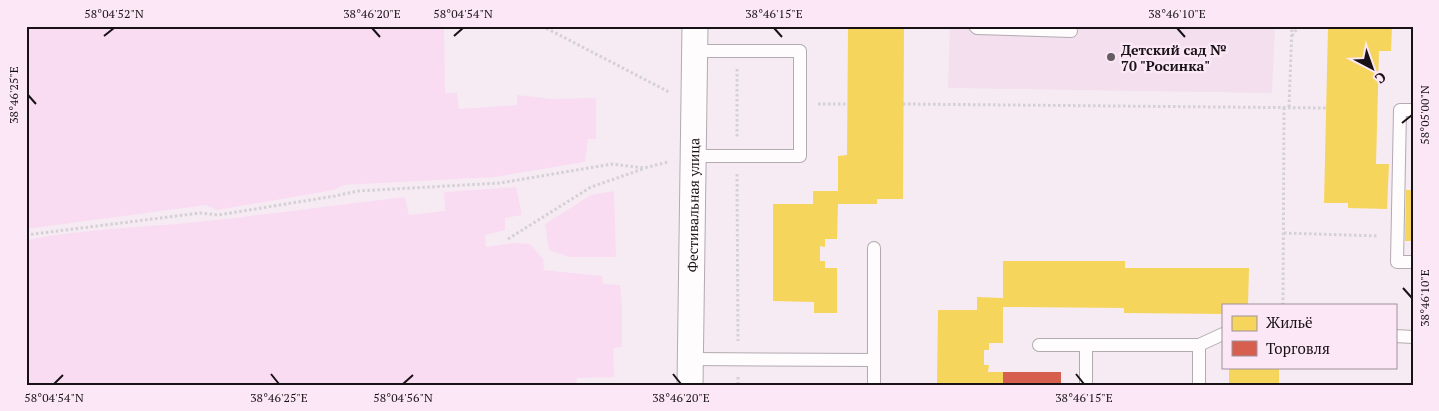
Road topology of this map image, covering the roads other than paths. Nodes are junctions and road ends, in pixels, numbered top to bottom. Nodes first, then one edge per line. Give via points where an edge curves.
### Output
1 (975, 26) edge
2 (1071, 31) dead end
3 (694, 38) edge
4 (1413, 110) edge
5 (693, 156) junction
6 (874, 248) dead end
7 (1413, 262) edge
8 (1222, 334) edge
9 (1396, 336) edge
10 (1413, 337) edge
11 (1199, 345) junction
12 (1039, 346) dead end
13 (1086, 346) junction
14 (690, 359) junction
15 (874, 360) junction
16 (690, 385) edge
17 (874, 385) edge
18 (1086, 385) edge
19 (1199, 385) edge

1 - 2 lane
3 - 5 street, Фестивальная улица
3 - 5 lane via 736,51 800,51 800,156
4 - 7 lane via 1400,110 1397,236 1397,262
5 - 14 street, Фестивальная улица
6 - 15 lane
8 - 11 lane
9 - 10 lane
11 - 13 lane
11 - 19 lane
12 - 13 lane
13 - 18 lane
14 - 15 lane
14 - 16 street, Фестивальная улица
15 - 17 lane

